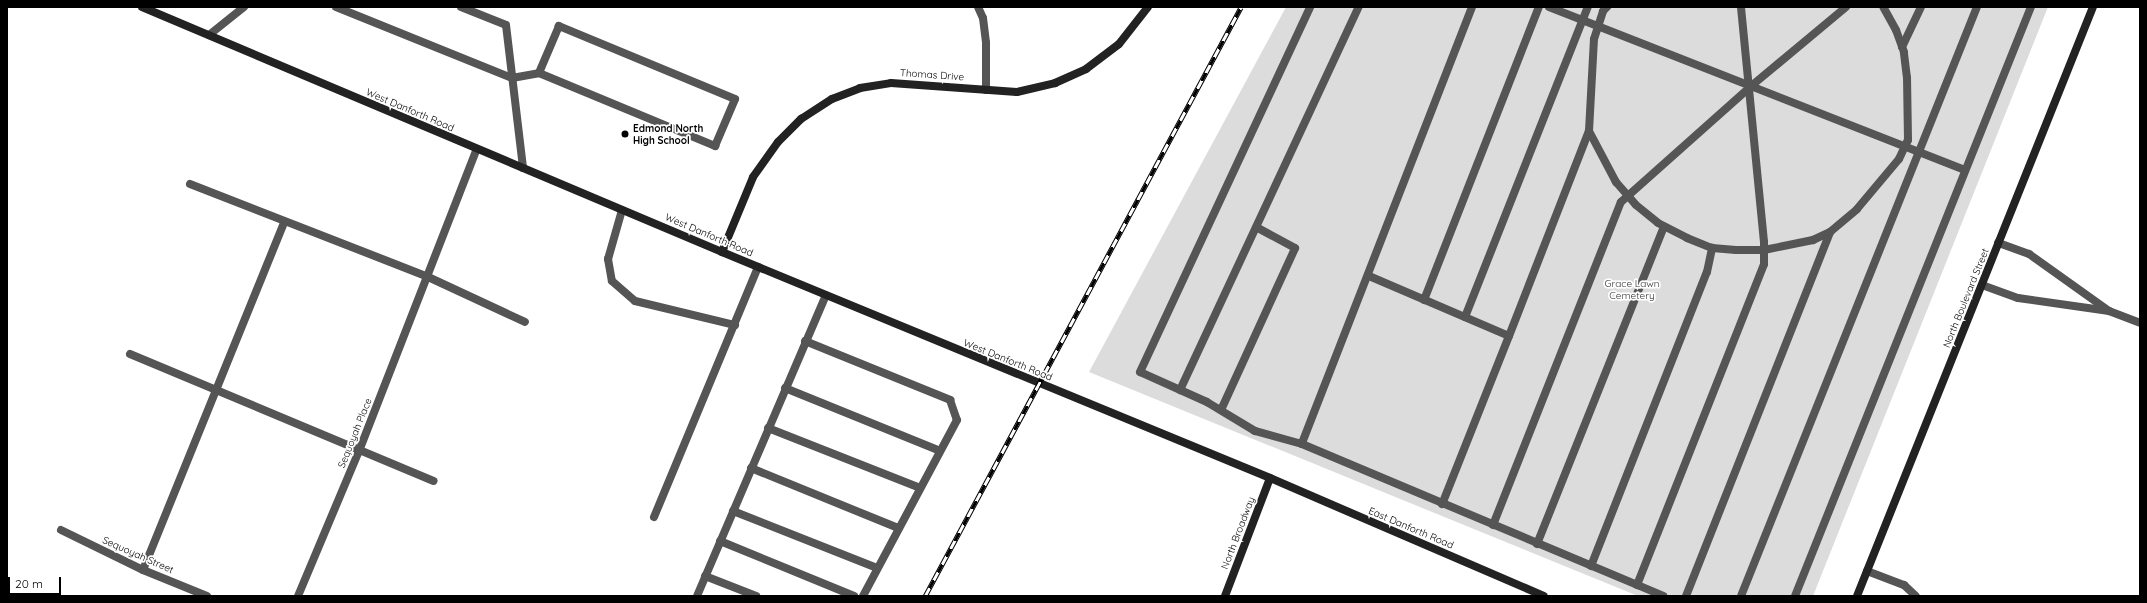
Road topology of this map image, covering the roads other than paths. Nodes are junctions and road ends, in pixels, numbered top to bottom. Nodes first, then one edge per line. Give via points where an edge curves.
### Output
1 (142, 7) edge
2 (244, 7) edge
3 (336, 7) edge
4 (461, 7) edge
5 (978, 7) edge
6 (1148, 7) edge
7 (1310, 7) edge
8 (1359, 7) edge
9 (1472, 7) edge
10 (1539, 7) edge
11 (1549, 7) edge
12 (1588, 7) edge
13 (1607, 7) edge
14 (1741, 7) edge
15 (1846, 7) edge
16 (1883, 7) edge
17 (1921, 7) edge
18 (1977, 7) edge
19 (2031, 7) edge
20 (2093, 7) edge
21 (1583, 20) junction
22 (1597, 26) junction
23 (209, 35) junction
24 (1902, 47) junction
25 (539, 73) junction
26 (512, 78) junction
27 (1750, 87) junction
28 (986, 90) junction
29 (1589, 131) junction
30 (1905, 147) junction
31 (477, 148) junction
32 (1918, 152) junction
33 (523, 168) junction
34 (1964, 170) junction
35 (190, 184) dead end
36 (1627, 195) junction
37 (622, 210) junction
38 (284, 222) junction
39 (1664, 226) junction
40 (1256, 227) junction
41 (1830, 232) junction
42 (1998, 243) junction
43 (1712, 248) junction
44 (1764, 250) junction
45 (722, 252) junction
46 (758, 267) junction
47 (426, 276) junction
48 (1368, 276) junction
49 (1982, 286) junction
50 (826, 295) junction
51 (1424, 300) junction
52 (2109, 312) junction
53 (1464, 317) junction
54 (525, 322) dead end
55 (2140, 323) edge
56 (734, 325) junction
57 (1509, 336) junction
58 (805, 342) junction
59 (130, 354) dead end
60 (785, 388) junction
61 (216, 390) junction
62 (1180, 390) junction
63 (1221, 410) junction
64 (768, 428) junction
65 (1302, 444) junction
66 (359, 451) junction
67 (940, 451) junction
68 (751, 468) junction
69 (1270, 478) junction
70 (434, 481) dead end
71 (920, 488) junction
72 (1442, 504) junction
73 (733, 511) junction
74 (654, 517) dead end
75 (1493, 525) junction
76 (898, 528) junction
77 (61, 530) dead end
78 (720, 541) junction
79 (1537, 544) junction
80 (1591, 566) junction
81 (877, 568) junction
82 (143, 570) junction
83 (1867, 571) junction
84 (705, 576) junction
85 (1637, 585) junction
86 (1540, 595) edge
87 (207, 596) edge
88 (298, 596) edge
89 (697, 596) edge
90 (756, 596) edge
91 (854, 596) edge
92 (863, 596) edge
93 (1225, 596) edge
94 (1663, 596) edge
95 (1686, 596) edge
96 (1741, 596) edge
97 (1795, 596) edge
98 (1857, 596) edge
99 (1916, 596) edge

1 - 23 main road, West Danforth Road
2 - 23 street
3 - 26 street
4 - 26 street via 506,25
5 - 28 street via 983,18 986,43
6 - 28 main road, Thomas Drive via 1119,44 1086,69 1055,83 1017,92
7 - 62 street via 1140,372
8 - 40 street
9 - 48 street
10 - 51 street
11 - 21 street
12 - 21 street
13 - 22 street
14 - 27 street
15 - 27 street
16 - 24 street
17 - 24 street
18 - 32 street
19 - 34 street
20 - 42 main road, North Boulevard Street
21 - 22 street
21 - 53 street
22 - 27 street
22 - 29 street via 1592,64
23 - 31 main road, West Danforth Road
24 - 30 street via 1910,133
25 - 25 street via 715,146 735,99 559,26
25 - 26 street
26 - 33 street
27 - 30 street
27 - 36 street
27 - 44 street
28 - 45 main road, Thomas Drive via 927,83 891,83 860,88 832,99 792,128 778,142 753,177
29 - 36 street via 1616,182
29 - 57 street
30 - 32 street
30 - 41 street via 1899,159 1873,192
31 - 33 main road, West Danforth Road
31 - 47 street, Sequoyah Place
32 - 34 street
32 - 96 street
33 - 37 main road, West Danforth Road
34 - 97 street
35 - 38 street
36 - 39 street
36 - 75 street via 1621,202
37 - 45 main road, West Danforth Road
37 - 56 street via 608,259 612,281 635,302
38 - 47 street
38 - 61 street
39 - 43 street
39 - 79 street
40 - 62 street
40 - 63 street via 1295,248
41 - 44 street via 1813,240
41 - 95 street
42 - 49 main road, North Boulevard Street
42 - 52 street via 2029,254
43 - 44 street
43 - 80 street via 1706,272
44 - 85 street via 1764,264
45 - 46 main road, West Danforth Road
46 - 50 main road, West Danforth Road
46 - 56 street
47 - 54 street
47 - 66 street, Sequoyah Place
48 - 51 street
48 - 65 street
49 - 52 street via 2018,298
49 - 83 main road, North Boulevard Street
50 - 58 street
50 - 69 main road, West Danforth Road
51 - 53 street
52 - 55 street
53 - 57 street
56 - 74 street
57 - 72 street
58 - 60 street
58 - 67 street via 950,400 957,420
59 - 61 street
60 - 64 street
60 - 67 street
61 - 66 street
61 - 82 street
62 - 63 street
63 - 65 street via 1255,431
64 - 68 street
64 - 71 street
65 - 72 street
66 - 70 street
66 - 88 street, Sequoyah Place
67 - 71 street
68 - 73 street
68 - 76 street
69 - 86 main road, East Danforth Road
69 - 93 main road, North Broadway
71 - 76 street
72 - 75 street
73 - 78 street
73 - 81 street
75 - 79 street
76 - 81 street
77 - 82 street, Sequoyah Street
78 - 84 street
78 - 91 street
79 - 80 street
80 - 85 street
81 - 92 street
82 - 87 street, Sequoyah Street
83 - 98 main road, North Boulevard Street
83 - 99 street via 1904,585
84 - 89 street
84 - 90 street
85 - 94 street

